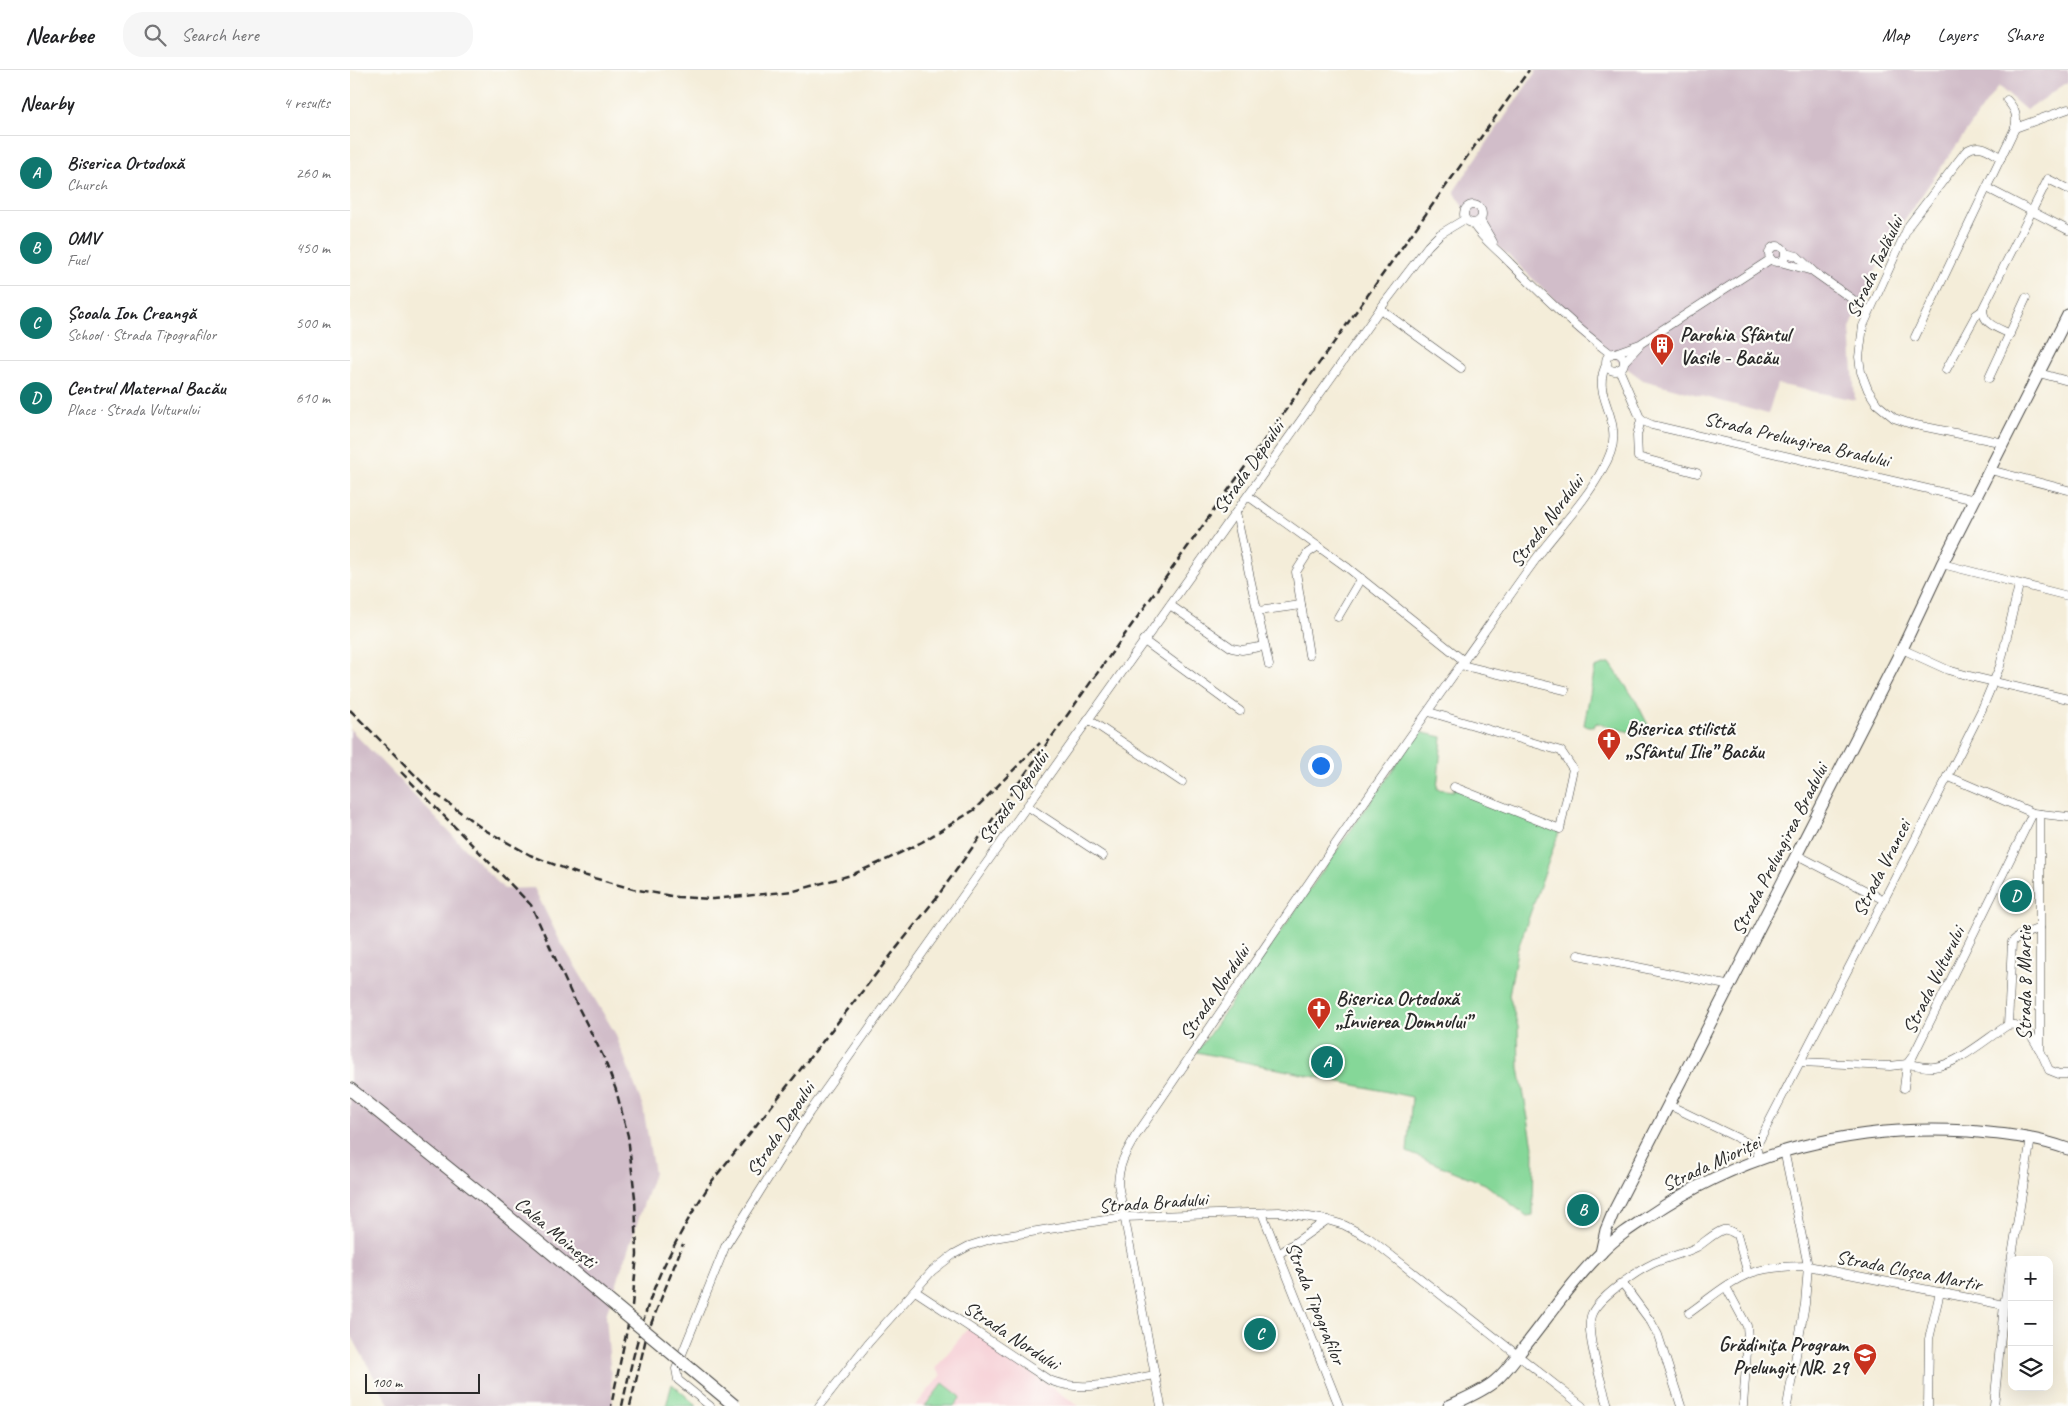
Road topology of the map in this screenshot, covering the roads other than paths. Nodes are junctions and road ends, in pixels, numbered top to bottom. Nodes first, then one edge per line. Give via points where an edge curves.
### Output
1 (2007, 100) dead end
2 (2068, 109) edge
3 (2016, 125) junction
4 (2001, 158) junction
5 (1987, 188) junction
6 (2068, 189) edge
7 (2031, 211) junction
8 (1464, 216) junction
9 (1477, 222) junction
10 (2068, 230) edge
11 (1785, 253) junction
12 (1771, 259) junction
13 (1780, 262) junction
14 (1814, 272) junction
15 (2026, 298) dead end
16 (1380, 309) junction
17 (1982, 310) junction
18 (1869, 311) junction
19 (2068, 315) edge
20 (2010, 334) junction
21 (1915, 337) dead end
22 (1640, 344) junction
23 (1611, 361) junction
24 (1624, 362) junction
25 (1461, 368) dead end
26 (1946, 370) dead end
27 (2038, 373) junction
28 (1989, 378) dead end
29 (2068, 381) edge
30 (1641, 420) junction
31 (2004, 443) junction
32 (1990, 470) junction
33 (1697, 473) dead end
34 (2068, 490) edge
35 (1248, 496) junction
36 (1974, 500) junction
37 (1236, 513) junction
38 (1318, 546) junction
39 (1942, 564) junction
40 (1361, 578) junction
41 (2019, 585) junction
42 (2068, 596) edge
43 (1301, 604) junction
44 (1170, 605) junction
45 (1258, 611) junction
46 (1338, 616) dead end
47 (1144, 640) junction
48 (1265, 646) junction
49 (1902, 648) junction
50 (1309, 655) dead end
51 (1463, 663) junction
52 (1269, 665) dead end
53 (1995, 682) junction
54 (1565, 690) dead end
55 (2068, 699) edge
56 (1240, 711) dead end
57 (1429, 712) junction
58 (1088, 719) junction
59 (1947, 776) junction
60 (1182, 782) dead end
61 (1454, 787) dead end
62 (1027, 806) junction
63 (2037, 814) junction
64 (2068, 817) edge
65 (1797, 855) junction
66 (1103, 856) dead end
67 (1884, 900) junction
68 (2040, 928) junction
69 (1578, 955) dead end
70 (1731, 986) junction
71 (2008, 1025) junction
72 (2040, 1050) junction
73 (1800, 1062) junction
74 (1907, 1064) junction
75 (2068, 1074) edge
76 (1904, 1088) dead end
77 (350, 1089) edge
78 (1669, 1106) junction
79 (2031, 1138) junction
80 (2068, 1149) edge
81 (1784, 1150) junction
82 (1757, 1153) junction
83 (1262, 1212) junction
84 (1613, 1213) junction
85 (1124, 1217) junction
86 (1327, 1220) junction
87 (1629, 1230) junction
88 (1601, 1253) junction
89 (1279, 1254) junction
90 (1808, 1266) junction
91 (1748, 1274) junction
92 (1623, 1284) junction
93 (1726, 1287) junction
94 (915, 1291) junction
95 (1940, 1292) junction
96 (2004, 1305) junction
97 (1689, 1313) dead end
98 (1518, 1355) junction
99 (1155, 1375) junction
100 (710, 1406) edge
101 (735, 1406) edge
102 (819, 1406) edge
103 (1161, 1406) edge
104 (1339, 1406) edge
105 (1449, 1406) edge
106 (1582, 1406) edge
107 (1608, 1406) edge
108 (1681, 1406) edge
109 (1743, 1406) edge
110 (1787, 1406) edge
111 (1928, 1406) edge
112 (1994, 1406) edge

1 - 3 street via 2014,108
2 - 3 street
3 - 4 street
4 - 5 street
4 - 18 street, Strada Tazlăului via 1978,146 1966,151 1909,225
5 - 7 street
5 - 21 street
6 - 7 street via 2048,179
7 - 10 street
7 - 17 street
8 - 9 street
8 - 9 street via 1468,206 1476,206 1482,212
8 - 16 street, Strada Depoului via 1457,218 1428,246
9 - 23 street via 1497,250
11 - 12 street via 1774,247 1769,253
11 - 13 street
11 - 14 street via 1797,256
12 - 13 street
12 - 22 street
13 - 14 street
14 - 18 street
15 - 20 street
16 - 25 street
16 - 35 street, Strada Depoului
17 - 20 street via 1985,320
17 - 26 street via 1976,315
18 - 31 street, Strada Tazlăului via 1863,326 1859,357 1863,378 1877,404 1894,418 1911,424
19 - 27 street, Strada Prelungirea Bradului
20 - 28 street
22 - 23 street
22 - 24 street
23 - 24 street
23 - 24 street via 1621,355
23 - 30 street
23 - 51 street, Strada Nordului via 1602,382 1602,395 1613,430 1608,459
27 - 29 street
27 - 31 street, Strada Prelungirea Bradului
30 - 33 street via 1637,435 1638,457
30 - 36 street, Strada Prelungirea Bradului
31 - 32 street, Strada Prelungirea Bradului
32 - 34 street
32 - 36 street, Strada Prelungirea Bradului
35 - 37 street, Strada Depoului
35 - 38 street
36 - 39 street, Strada Prelungirea Bradului
37 - 44 street, Strada Depoului
37 - 45 street
38 - 40 street
38 - 43 street via 1308,552 1296,572
39 - 41 street
39 - 49 street, Strada Prelungirea Bradului
40 - 46 street
40 - 51 street
41 - 42 street
41 - 53 street, Strada Vrancei
43 - 45 street
43 - 50 street
44 - 47 street, Strada Depoului
44 - 48 street via 1232,648 1242,650
45 - 48 street
47 - 56 street
47 - 58 street, Strada Depoului
48 - 52 street
49 - 53 street via 1948,670
49 - 65 street, Strada Prelungirea Bradului
51 - 54 street
51 - 57 street, Strada Nordului
53 - 55 street
53 - 59 street, Strada Vrancei
57 - 61 street via 1561,751 1573,769 1560,829
57 - 85 street, Strada Nordului via 1135,1137 1119,1168 1118,1184
58 - 60 street
58 - 62 street, Strada Depoului
59 - 63 street
59 - 67 street, Strada Vrancei
62 - 66 street
62 - 100 street, Strada Depoului via 809,1113 725,1247 676,1369 678,1380
63 - 64 street
63 - 68 street, Strada 8 Martie
63 - 74 street, Strada Vulturului
65 - 67 street
65 - 70 street, Strada Prelungirea Bradului
67 - 73 street, Strada Vrancei
68 - 71 street via 2012,942
68 - 72 street, Strada 8 Martie
69 - 70 street
70 - 78 street, Strada Prelungirea Bradului
71 - 72 street via 2022,1026
71 - 74 street via 1974,1049 1940,1066
72 - 75 street, Strada 8 Martie via 2049,1070
73 - 74 street, Strada Vulturului
73 - 82 street, Strada Vrancei
74 - 76 street
77 - 101 main road, Calea Moinești, bridge
78 - 82 street
78 - 84 street, Strada Prelungirea Bradului
79 - 80 street, Strada Mioriței
79 - 81 street, Strada Mioriței via 1957,1131 1887,1132 1841,1137
79 - 96 street
81 - 82 street, Strada Mioriței
81 - 90 street
82 - 87 street, Strada Mioriței via 1687,1192
83 - 85 street, Strada Bradului
83 - 86 street, Strada Bradului
83 - 89 street, Strada Tipografilor
84 - 87 street via 1618,1223
84 - 88 street, Strada Prelungirea Bradului
85 - 94 street, Strada Bradului via 994,1238 969,1246 942,1263
85 - 99 street, Strada Nordului
86 - 89 street
86 - 98 street, Strada Bradului via 1369,1238
87 - 88 street, Strada Mioriței
88 - 98 street, Strada Mioriței
89 - 104 street, Strada Tipografilor
90 - 91 street, Strada Cloșca Martir
90 - 95 street, Strada Cloșca Martir
90 - 110 street via 1805,1304
91 - 92 street via 1737,1235 1723,1230 1699,1246 1652,1264
91 - 93 street
92 - 107 street via 1604,1297 1593,1310 1589,1322
92 - 108 street via 1658,1336
93 - 97 street
93 - 109 street via 1747,1326
94 - 99 street, Strada Nordului via 1062,1386 1091,1387
94 - 102 street, Strada Bradului via 869,1342
95 - 96 street, Strada Cloșca Martir
95 - 111 street via 1928,1352
96 - 112 street
98 - 105 street, Strada Mioriței via 1495,1382
98 - 106 street, Strada Bradului
99 - 103 street, Strada Nordului

